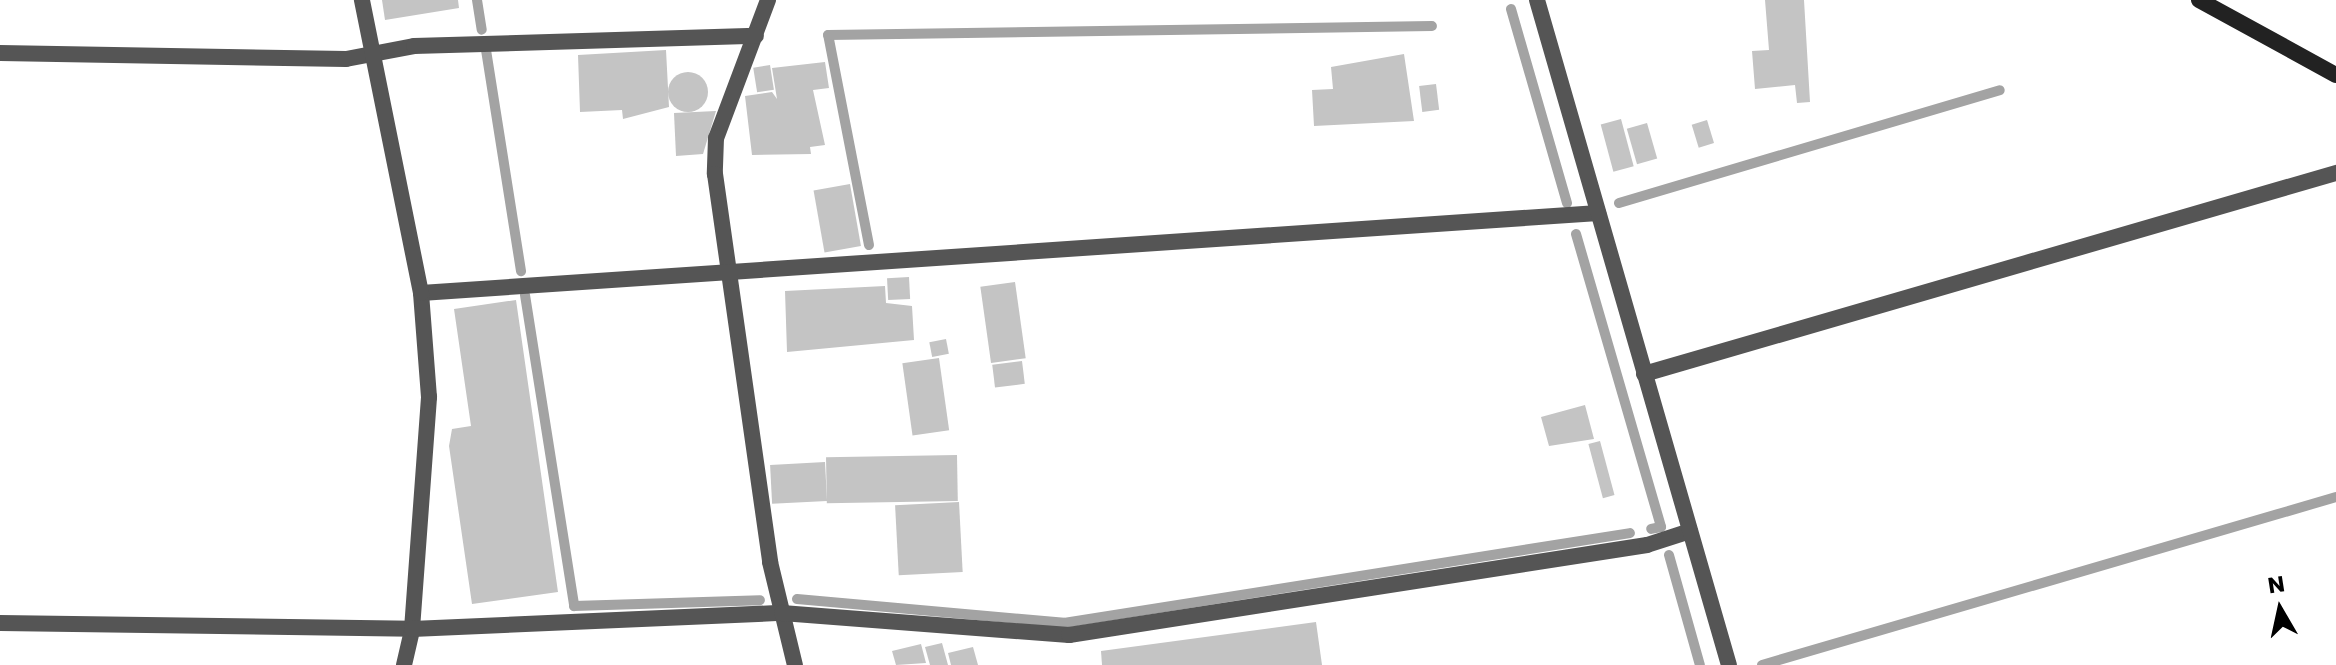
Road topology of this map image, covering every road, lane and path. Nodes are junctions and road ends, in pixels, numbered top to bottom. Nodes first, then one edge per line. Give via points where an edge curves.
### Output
1 (362, 0) edge
2 (768, 0) edge
3 (1537, 0) edge
4 (2199, 0) edge
5 (756, 36) junction
6 (0, 53) edge
7 (371, 54) junction
8 (2336, 75) edge
9 (2336, 173) edge
10 (1598, 213) junction
11 (728, 268) junction
12 (421, 293) junction
13 (1644, 374) junction
14 (1690, 531) junction
15 (782, 613) junction
16 (0, 623) edge
17 (412, 629) junction
18 (404, 665) edge
19 (795, 665) edge
20 (1729, 665) edge

1 - 7 street
2 - 5 street
3 - 10 street
4 - 8 main road
5 - 7 street via 414,46
5 - 11 street via 716,138
6 - 7 street
7 - 12 street
9 - 13 street
10 - 11 street via 1091,253
10 - 13 street
11 - 12 street
11 - 15 street
12 - 17 street via 429,397
13 - 14 street
14 - 15 street via 1647,545 1069,635
14 - 20 street
15 - 17 street
15 - 19 street
16 - 17 street
17 - 18 street

